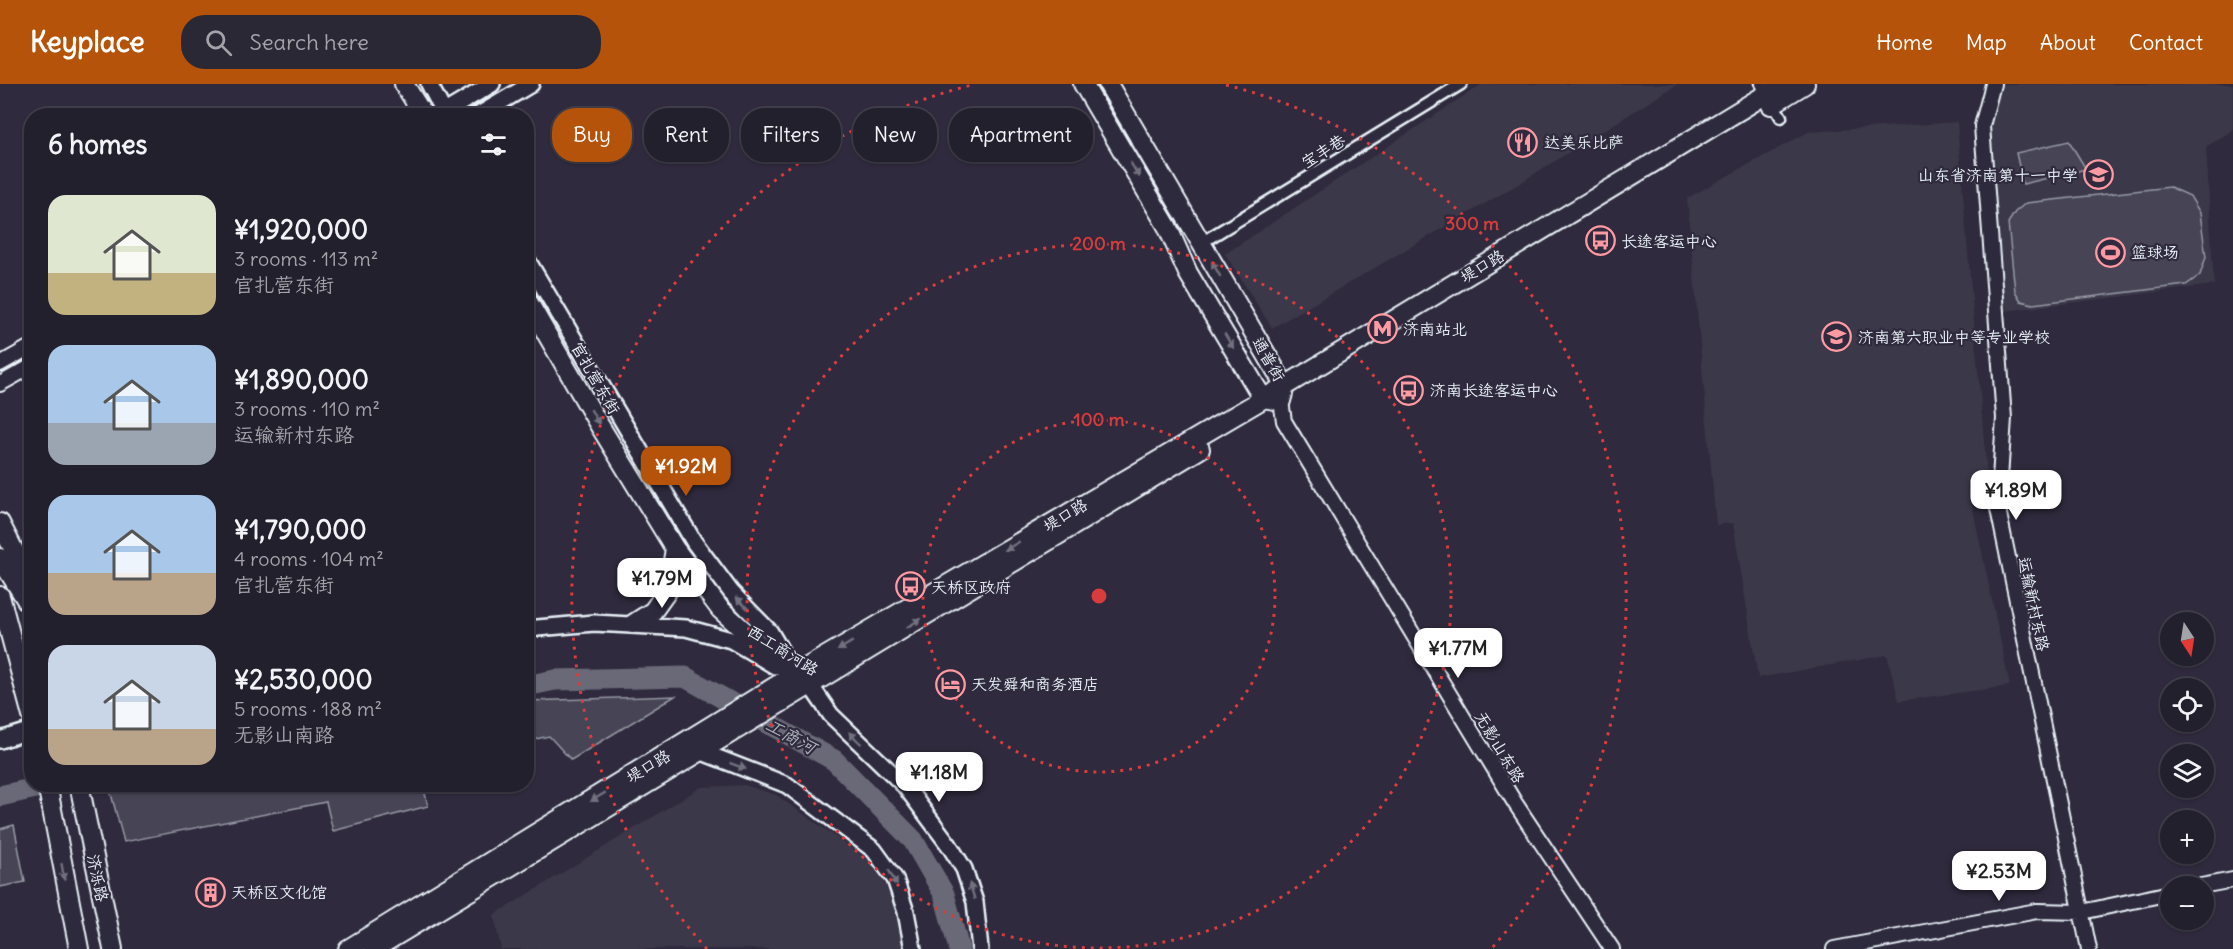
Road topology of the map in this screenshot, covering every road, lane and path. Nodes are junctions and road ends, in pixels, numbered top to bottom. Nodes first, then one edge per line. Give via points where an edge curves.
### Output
1 (404, 84) edge
2 (429, 84) edge
3 (492, 84) edge
4 (531, 84) edge
5 (1083, 84) edge
6 (1108, 84) edge
7 (1461, 84) edge
8 (1783, 84) edge
9 (1805, 84) edge
10 (1994, 84) edge
11 (1771, 100) edge
12 (419, 108) edge
13 (440, 108) edge
14 (453, 108) edge
15 (490, 108) edge
16 (1201, 243) junction
17 (534, 272) edge
18 (534, 312) edge
19 (24, 350) edge
20 (0, 364) edge
21 (24, 370) edge
22 (0, 384) edge
23 (1276, 395) junction
24 (0, 524) edge
25 (675, 549) junction
26 (0, 558) edge
27 (24, 571) edge
28 (0, 596) edge
29 (24, 596) edge
30 (633, 624) junction
31 (534, 628) edge
32 (0, 631) edge
33 (789, 670) junction
34 (24, 683) edge
35 (24, 687) edge
36 (814, 692) junction
37 (24, 732) edge
38 (0, 740) edge
39 (692, 748) junction
40 (48, 792) edge
41 (80, 792) edge
42 (2233, 880) edge
43 (2214, 884) edge
44 (2160, 895) edge
45 (2082, 912) junction
46 (79, 949) edge
47 (113, 949) edge
48 (348, 949) edge
49 (374, 949) edge
50 (913, 949) edge
51 (980, 949) edge
52 (1612, 949) edge
53 (1834, 949) edge
54 (2089, 949) edge

1 - 12 main road
2 - 13 main road
3 - 14 main road
4 - 15 main road
5 -> 23 main road, 通普街 via 1167,226 1188,273
6 - 16 main road, 通普街
7 - 16 street, 宝丰巷
8 - 11 main road, 堤口路
9 - 11 main road, 堤口路
10 - 45 street, 运输新村东路 via 1982,126 2004,418 1998,509
11 - 23 main road, 堤口路
23 -> 16 main road, 通普街
33 -> 17 main road, 官扎营东街 via 770,632 731,592 694,542
18 -> 25 main road, 官扎营东街
19 - 20 street
21 - 22 street
23 -> 33 main road, 堤口路
36 -> 23 main road, 堤口路
23 - 52 street, 无影山东路 via 1284,421 1515,803
24 - 27 main road
25 - 30 main road via 668,590 653,611
25 - 33 main road, 官扎营东街 via 720,609
26 - 29 main road
28 - 34 main road
30 - 31 main road, 西工商河路
30 - 33 main road, 西工商河路 via 686,628 731,640
32 - 35 main road
33 - 36 main road, 西工商河路
33 - 39 main road, 堤口路 via 774,688
36 - 39 main road, 堤口路 via 789,699
51 -> 36 main road, 西工商河路 via 975,902 964,869 905,786 831,715
37 - 38 main road
39 -> 48 main road, 堤口路
39 - 49 main road, 堤口路
39 -> 50 main road via 788,785 874,850 895,879
40 -> 46 main road, 济泺路
41 - 47 main road, 济泺路
42 - 43 street
44 - 45 street
45 - 53 street via 2037,911
45 - 54 street, 运输新村东路

